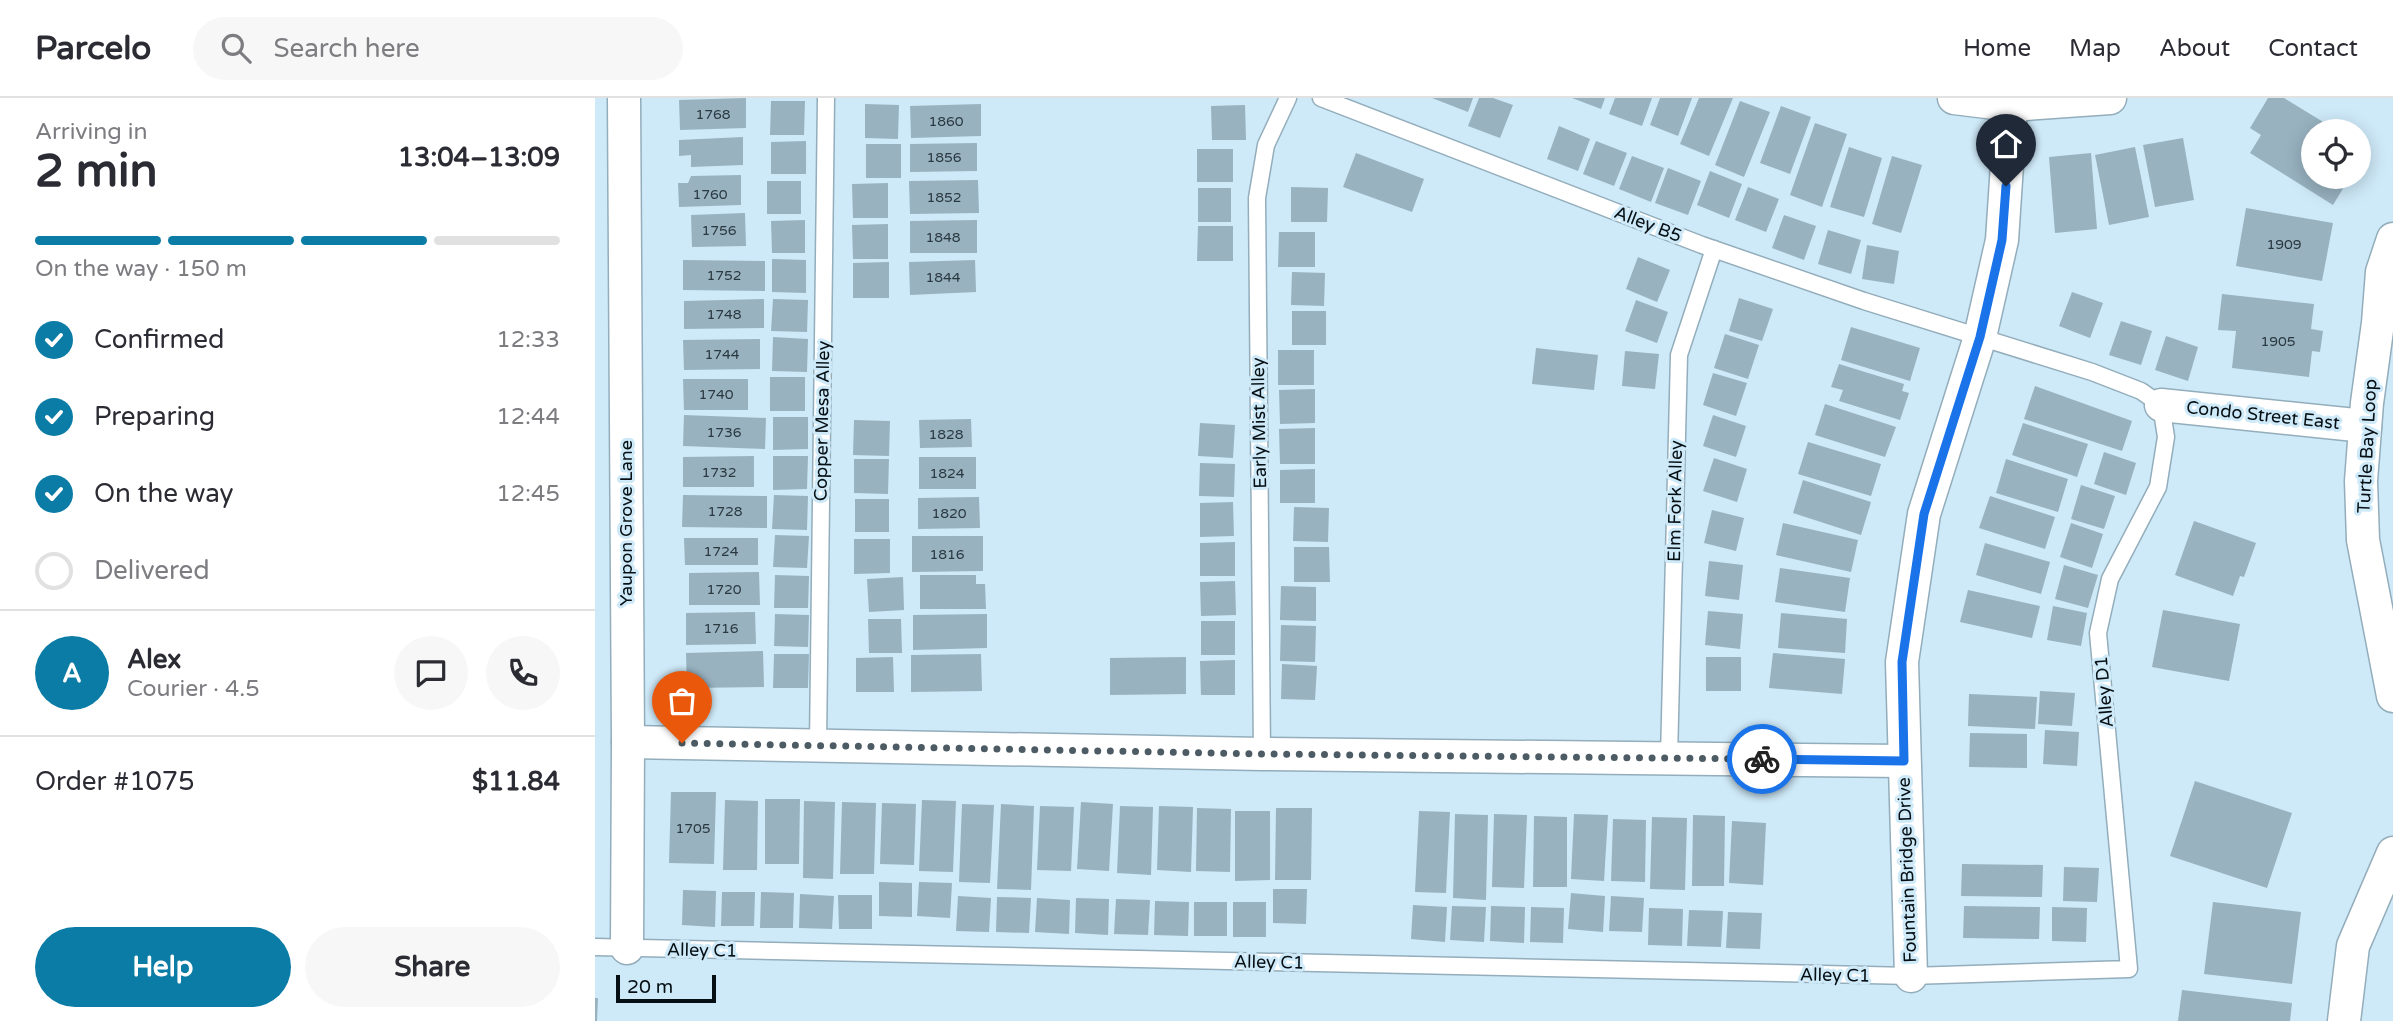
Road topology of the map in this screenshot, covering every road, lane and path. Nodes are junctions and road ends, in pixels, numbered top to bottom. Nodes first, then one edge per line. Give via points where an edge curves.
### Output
1 (624, 98) edge
2 (826, 98) edge
3 (1289, 98) edge
4 (1321, 98) edge
5 (1954, 98) edge
6 (2110, 98) edge
7 (2011, 105) junction
8 (2393, 239) edge
9 (1714, 249) junction
10 (1980, 337) junction
11 (2161, 405) junction
12 (2365, 426) junction
13 (2393, 696) edge
14 (628, 742) junction
15 (818, 744) junction
16 (1262, 754) junction
17 (1669, 758) junction
18 (1904, 761) junction
19 (2393, 853) edge
20 (595, 947) edge
21 (627, 948) junction
22 (1911, 976) junction
23 (2344, 1021) edge

1 - 14 street, Yaupon Grove Lane
2 - 15 lane, Copper Mesa Alley
3 - 16 lane, Early Mist Alley via 1266,145 1257,198
4 - 9 lane, Alley B5
5 - 7 street
6 - 7 street
7 - 10 street, Fountain Bridge Drive via 2002,240
8 - 12 street, Turtle Bay Loop via 2382,272
9 - 10 lane, Alley B5
9 - 17 lane, Elm Fork Alley via 1679,355
10 - 11 lane via 2092,372 2141,391
10 - 18 street, Fountain Bridge Drive via 1924,514 1902,662
11 - 12 street, Condo Street East
11 - 22 lane, Alley D1 via 2166,437 2158,487 2110,579 2098,633 2129,969
12 - 13 street, Turtle Bay Loop via 2363,540
14 - 15 street
14 - 21 street, Yaupon Grove Lane
15 - 16 street
16 - 17 street
17 - 18 street
18 - 22 street, Fountain Bridge Drive
19 - 23 street via 2353,946
20 - 21 lane, Alley C1
21 - 22 lane, Alley C1

